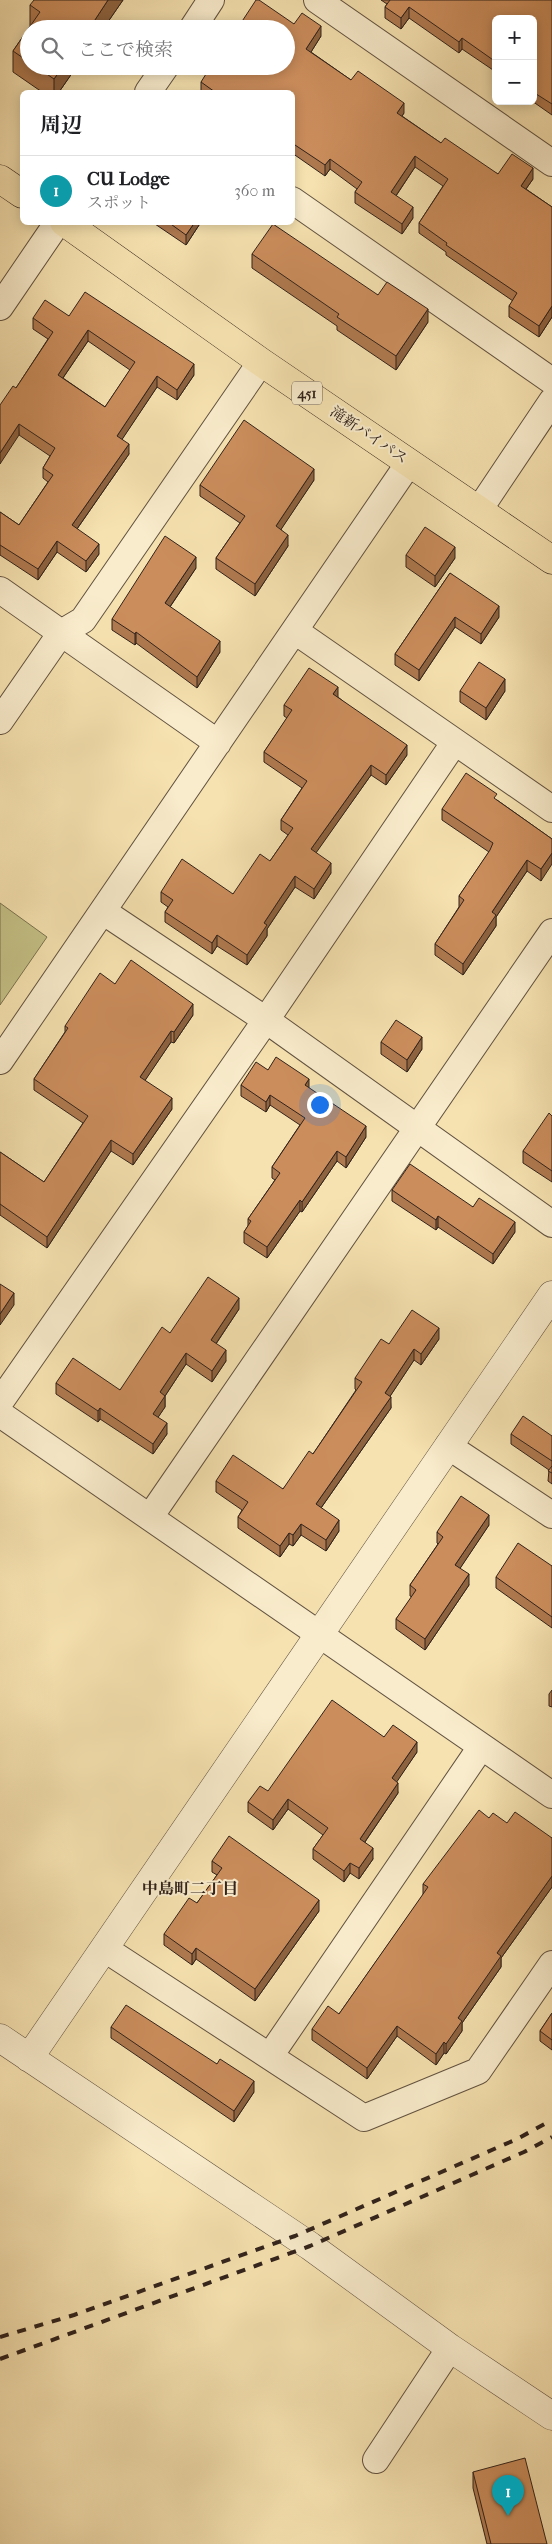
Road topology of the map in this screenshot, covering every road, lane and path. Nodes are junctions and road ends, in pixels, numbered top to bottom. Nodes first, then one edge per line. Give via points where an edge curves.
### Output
1 (212, 0) edge
2 (317, 0) edge
3 (198, 20) edge
4 (160, 75) edge
5 (149, 90) edge
6 (552, 162) edge
7 (0, 179) edge
8 (20, 193) edge
9 (295, 202) edge
10 (56, 225) edge
11 (68, 225) edge
12 (0, 307) edge
13 (261, 362) junction
14 (552, 381) edge
15 (552, 401) edge
16 (409, 463) junction
17 (478, 510) junction
18 (552, 560) edge
19 (0, 590) edge
20 (295, 631) junction
21 (62, 633) junction
22 (0, 720) edge
23 (454, 743) junction
24 (218, 744) junction
25 (552, 809) edge
26 (104, 912) junction
27 (552, 932) edge
28 (266, 1020) junction
29 (0, 1061) edge
30 (418, 1128) junction
31 (552, 1224) edge
32 (552, 1295) edge
33 (0, 1402) edge
34 (0, 1414) edge
35 (448, 1446) junction
36 (552, 1515) edge
37 (150, 1517) junction
38 (320, 1635) junction
39 (482, 1746) junction
40 (552, 1795) edge
41 (105, 1949) junction
42 (552, 1964) edge
43 (0, 2038) edge
44 (270, 2056) junction
45 (29, 2058) junction
46 (450, 2348) junction
47 (552, 2416) edge
48 (376, 2460) dead end

1 - 3 street
2 - 6 street
4 - 5 street
7 - 8 highway
9 - 14 street
10 - 12 street
11 - 13 highway, 滝新バイパス / 451
13 - 16 highway, 滝新バイパス / 451
13 - 21 street via 83,620
15 - 17 street
16 - 17 highway, 滝新バイパス / 451
16 - 20 street
17 - 18 highway, 滝新バイパス / 451
19 - 21 street
20 - 23 street
20 - 24 street
21 - 22 street
21 - 24 street
23 - 25 street
23 - 28 street
24 - 26 street
26 - 28 street
26 - 29 street
27 - 30 street
28 - 30 street
28 - 33 street
30 - 31 street
30 - 37 street
32 - 35 street
34 - 37 street
35 - 36 street
35 - 38 street
37 - 38 street
38 - 39 street
38 - 41 street
39 - 40 street
39 - 44 street
41 - 44 street
41 - 45 street
42 - 44 street via 478,2071 364,2118
43 - 45 street
45 - 46 street via 310,2246
46 - 47 street
46 - 48 street

